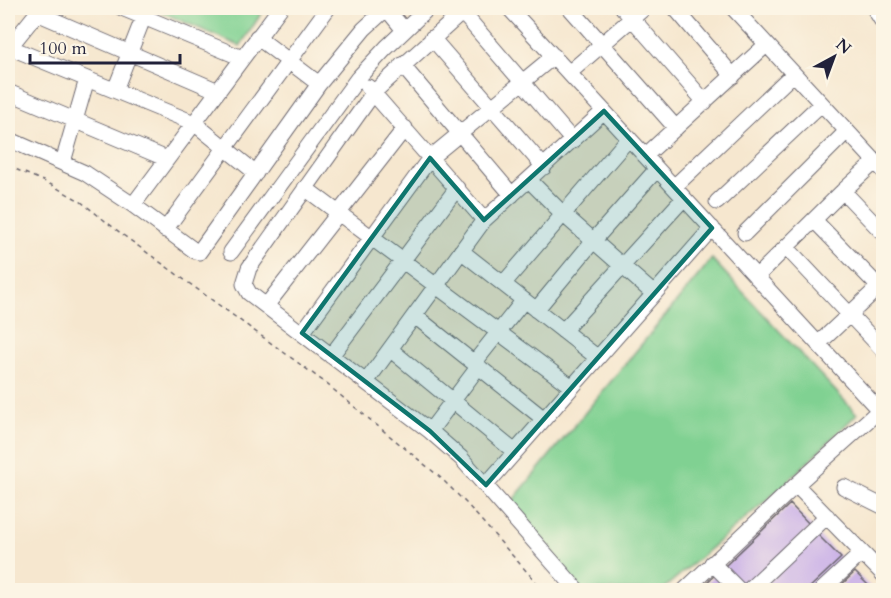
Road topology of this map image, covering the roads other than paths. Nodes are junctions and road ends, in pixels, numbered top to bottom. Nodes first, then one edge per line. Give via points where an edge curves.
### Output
1 (122, 8) edge
2 (280, 8) edge
3 (328, 8) edge
4 (386, 8) edge
5 (428, 8) edge
6 (509, 8) edge
7 (570, 8) edge
8 (675, 8) edge
9 (733, 8) edge
10 (874, 8) edge
11 (39, 10) edge
12 (464, 10) edge
13 (633, 11) edge
14 (144, 16) junction
15 (884, 24) edge
16 (404, 30) junction
17 (257, 38) junction
18 (432, 38) junction
19 (602, 44) junction
20 (766, 45) junction
21 (8, 48) edge
22 (128, 54) junction
23 (554, 56) junction
24 (242, 58) junction
25 (289, 62) junction
26 (402, 65) junction
27 (569, 73) junction
28 (793, 74) junction
29 (733, 76) junction
30 (358, 78) junction
31 (87, 79) junction
32 (523, 82) junction
33 (319, 84) junction
34 (115, 90) junction
35 (218, 91) junction
36 (8, 92) edge
37 (374, 92) junction
38 (705, 102) junction
39 (821, 104) junction
40 (491, 107) junction
41 (604, 111) junction
42 (75, 120) junction
43 (194, 123) junction
44 (405, 128) junction
45 (676, 128) junction
46 (847, 131) junction
47 (459, 134) junction
48 (629, 138) junction
49 (8, 139) edge
50 (573, 141) junction
51 (225, 148) junction
52 (645, 156) junction
53 (430, 158) junction
54 (167, 159) junction
55 (63, 162) junction
56 (879, 166) edge
57 (544, 167) junction
58 (657, 168) junction
59 (256, 173) junction
60 (530, 181) junction
61 (305, 188) junction
62 (457, 188) junction
63 (843, 191) junction
64 (679, 193) junction
65 (512, 195) junction
66 (717, 202) dead end
67 (133, 205) junction
68 (338, 213) junction
69 (563, 214) junction
70 (484, 220) junction
71 (814, 220) junction
72 (712, 228) junction
73 (165, 230) junction
74 (745, 233) dead end
75 (884, 234) edge
76 (372, 237) junction
77 (594, 240) junction
78 (786, 247) junction
79 (461, 251) junction
80 (231, 252) dead end
81 (403, 260) junction
82 (622, 265) junction
83 (756, 277) junction
84 (503, 284) junction
85 (437, 286) junction
86 (882, 287) edge
87 (654, 294) junction
88 (524, 300) junction
89 (266, 306) junction
90 (536, 310) junction
91 (849, 314) junction
92 (415, 316) junction
93 (563, 331) junction
94 (499, 332) junction
95 (302, 333) junction
96 (818, 344) junction
97 (391, 350) junction
98 (884, 351) edge
99 (331, 356) junction
100 (598, 358) junction
101 (476, 364) junction
102 (366, 382) junction
103 (572, 387) junction
104 (453, 401) junction
105 (881, 408) edge
106 (544, 418) junction
107 (430, 431) junction
108 (515, 452) junction
109 (486, 485) junction
110 (796, 485) junction
111 (844, 487) dead end
112 (883, 505) edge
113 (827, 516) junction
114 (862, 553) junction
115 (712, 563) junction
116 (884, 575) edge
117 (577, 591) edge
118 (685, 591) edge
119 (739, 591) edge
120 (749, 591) edge
121 (822, 591) edge

1 - 14 street
2 - 17 street
3 - 25 street
4 - 16 street
4 - 33 street
5 - 16 street
6 - 23 street
7 - 19 street
8 - 29 street
9 - 20 street
10 - 15 street
11 - 21 street
11 - 22 street
12 - 18 street
12 - 32 street
13 - 19 street
13 - 38 street
14 - 22 street
14 - 24 street
16 - 30 street
17 - 24 street
17 - 25 street
18 - 26 street
18 - 40 street
19 - 27 street
19 - 45 street
20 - 28 street
20 - 29 street
21 - 31 street
22 - 34 street
22 - 35 street
23 - 27 street
23 - 32 street
24 - 35 street
25 - 33 street
25 - 51 street
26 - 37 street
26 - 47 street
27 - 41 street
28 - 39 street
28 - 64 street
29 - 38 street
30 - 37 street
30 - 80 street
31 - 34 street
31 - 42 street
32 - 40 street
32 - 50 street
33 - 59 street
34 - 43 street
35 - 43 street
36 - 42 street
37 - 44 street
37 - 61 street
38 - 45 street
39 - 46 street
39 - 66 street
40 - 47 street
40 - 57 street
41 - 48 street
41 - 50 street
42 - 54 street
42 - 55 street
43 - 51 street
43 - 54 street
44 - 53 street
44 - 68 street
45 - 52 street
46 - 56 street
46 - 74 street
47 - 53 street
47 - 65 street
48 - 52 street
48 - 69 street
49 - 55 street
50 - 57 street
51 - 59 street
51 - 73 street
52 - 58 street
53 - 62 street
53 - 76 street
54 - 67 street
55 - 67 street
56 - 63 street
57 - 60 street
58 - 64 street
58 - 77 street
59 - 73 street via 199,252
60 - 65 street
60 - 69 street
61 - 68 street
61 - 89 street via 245,278 249,293
62 - 70 street
62 - 81 street
63 - 71 street
63 - 75 street
64 - 72 street
64 - 82 street
65 - 70 street
67 - 73 street
68 - 76 street
68 - 89 street
69 - 77 street
69 - 84 street
70 - 79 street
71 - 78 street
71 - 86 street
72 - 83 street
72 - 87 street
76 - 81 street
76 - 95 street
77 - 82 street
77 - 90 street
78 - 83 street
78 - 91 street
79 - 84 street
79 - 85 street
81 - 85 street
81 - 99 street
82 - 87 street
82 - 93 street
83 - 96 street
84 - 88 street
85 - 92 street
85 - 94 street
86 - 91 street
87 - 100 street
88 - 90 street
88 - 94 street
89 - 95 street
90 - 93 street
91 - 96 street
91 - 98 street
92 - 97 street
92 - 101 street
93 - 100 street
94 - 101 street
94 - 103 street
95 - 99 street
96 - 105 street
97 - 102 street
97 - 104 street
99 - 102 street
100 - 103 street
101 - 104 street
101 - 106 street
102 - 107 street
103 - 106 street
104 - 107 street
104 - 108 street
105 - 110 street
106 - 108 street
107 - 109 street
108 - 109 street
109 - 117 street
110 - 113 street
110 - 115 street
111 - 112 street
113 - 114 street
113 - 120 street
114 - 116 street
114 - 121 street
115 - 118 street
115 - 119 street

